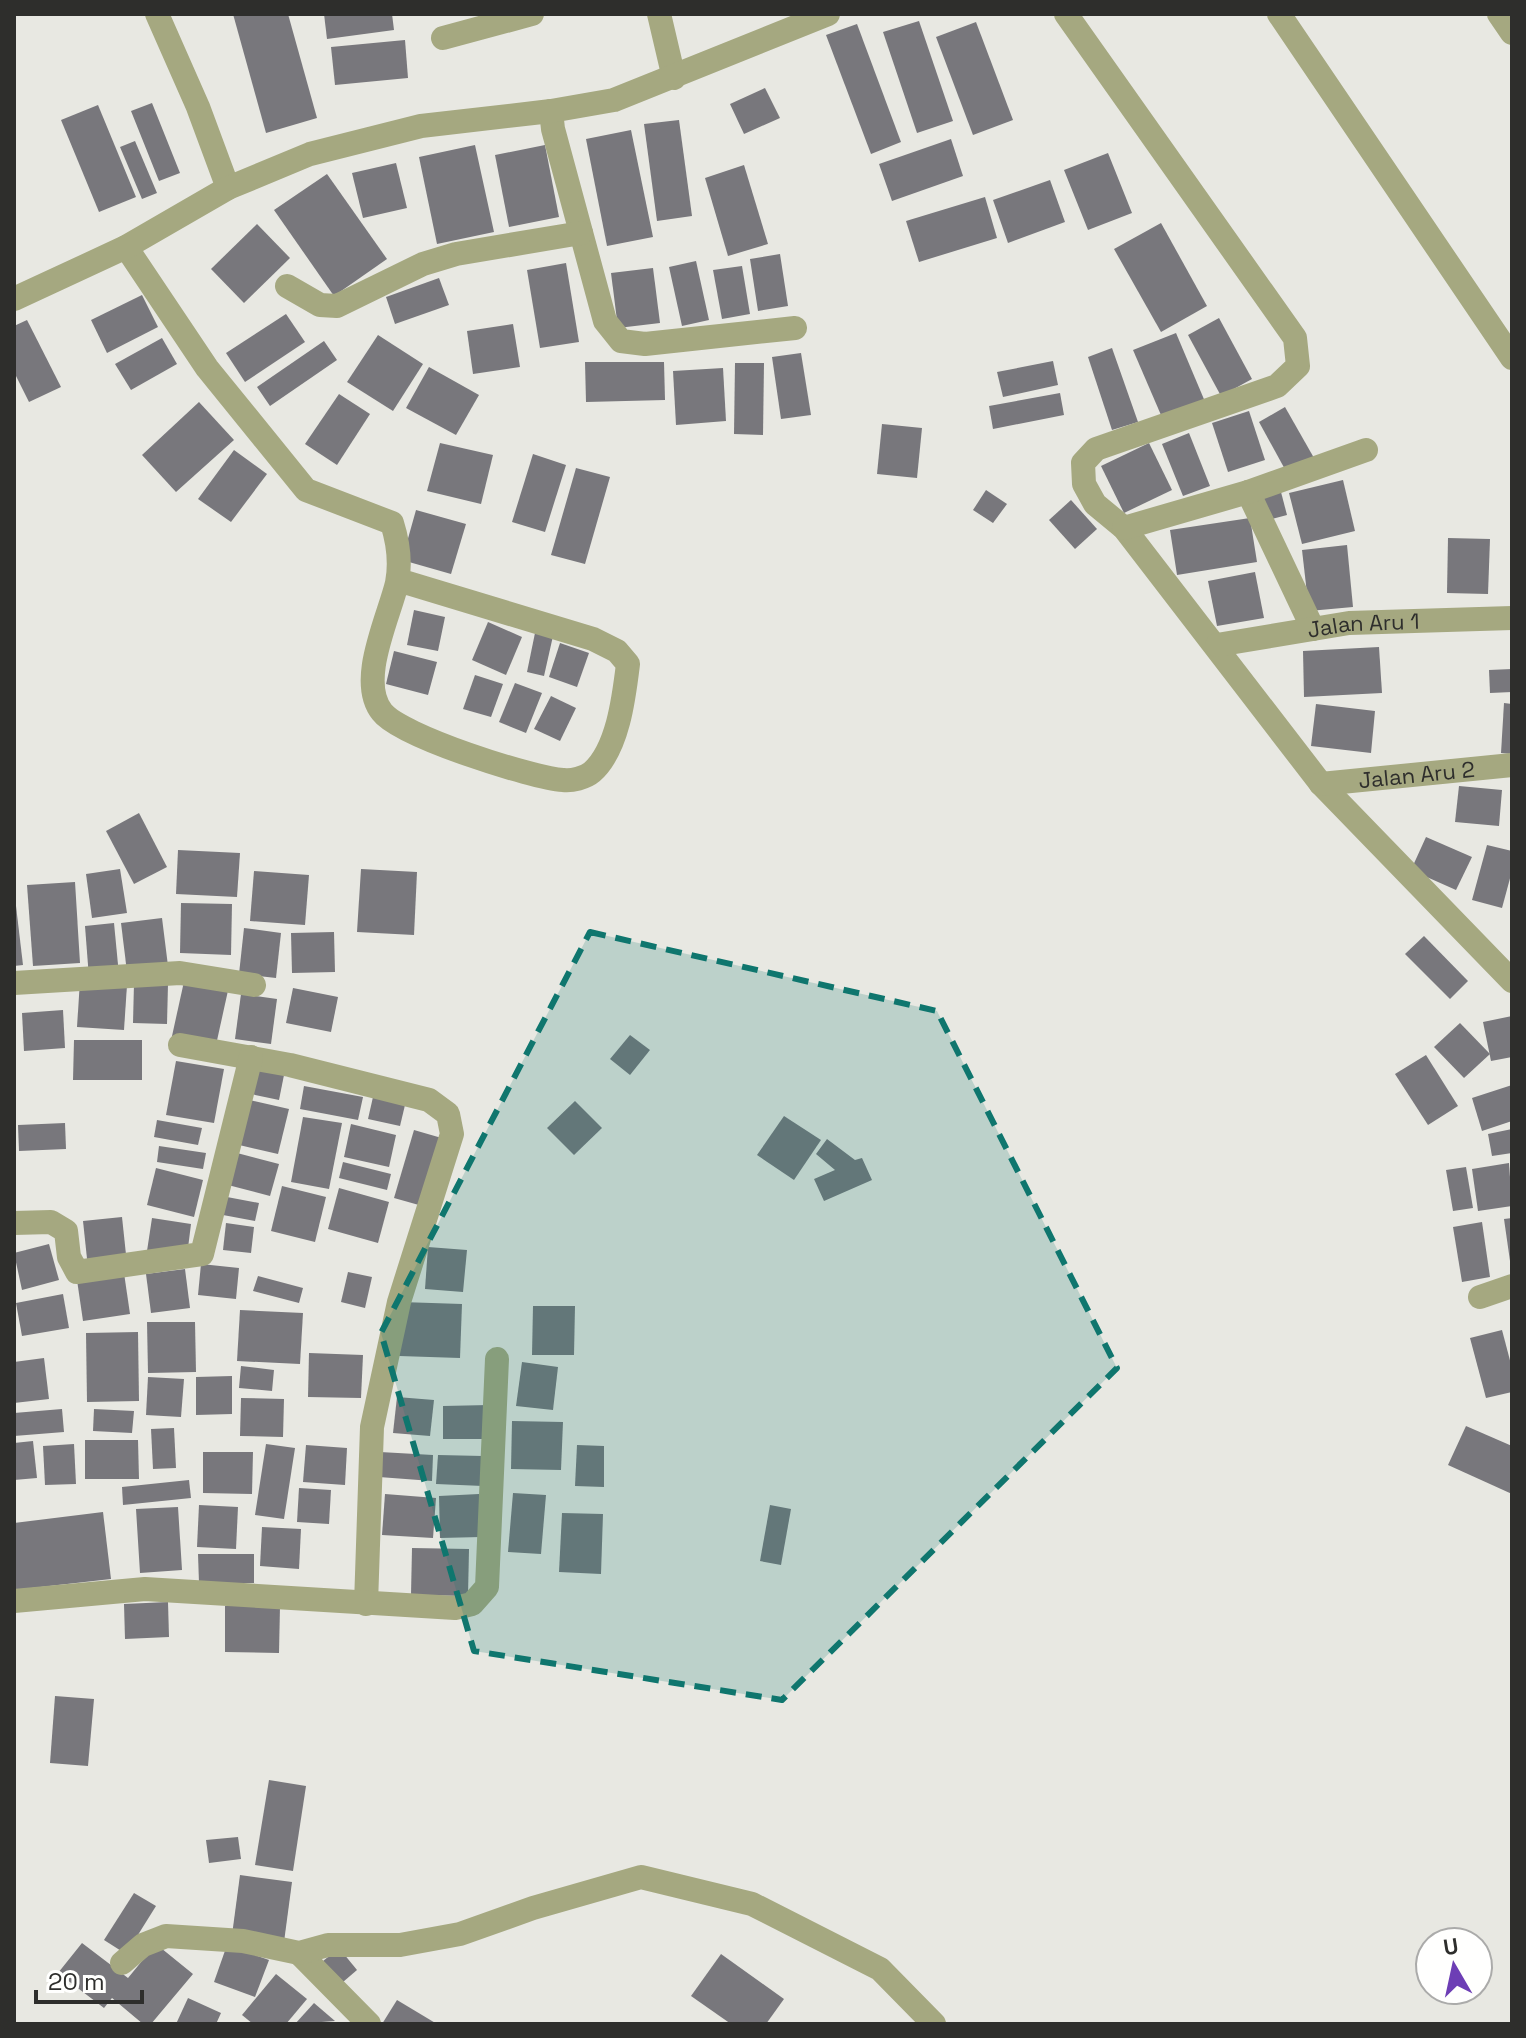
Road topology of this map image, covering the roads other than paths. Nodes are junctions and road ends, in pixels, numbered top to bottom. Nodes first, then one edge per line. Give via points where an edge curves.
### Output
1 (157, 14) edge
2 (532, 14) edge
3 (659, 14) edge
4 (828, 14) edge
5 (1066, 14) edge
6 (1279, 14) edge
7 (1499, 14) edge
8 (1512, 33) edge
9 (443, 38) dead end
10 (674, 78) junction
11 (551, 111) junction
12 (228, 188) junction
13 (581, 233) junction
14 (126, 247) junction
15 (287, 286) dead end
16 (14, 299) edge
17 (795, 328) dead end
18 (1512, 358) edge
19 (1366, 450) dead end
20 (1248, 492) junction
21 (1124, 528) junction
22 (398, 580) junction
23 (1512, 618) edge
24 (1313, 629) junction
25 (1217, 645) junction
26 (1512, 765) edge
27 (1321, 784) junction
28 (1512, 981) edge
29 (14, 983) edge
30 (254, 985) dead end
31 (180, 1045) dead end
32 (251, 1057) junction
33 (14, 1223) edge
34 (1512, 1286) edge
35 (1480, 1297) dead end
36 (497, 1359) dead end
37 (14, 1601) edge
38 (366, 1604) junction
39 (299, 1953) junction
40 (122, 1963) dead end
41 (369, 2024) edge
42 (934, 2024) edge

1 - 12 street
2 - 9 street
3 - 10 street
4 - 10 street
5 - 21 street via 1295,338 1298,366 1277,386 1096,449 1083,463 1084,484 1095,504
6 - 18 street
7 - 8 street
10 - 11 street via 614,100
11 - 12 street via 421,126 310,154
11 - 13 street
12 - 14 street
13 - 15 street via 456,254 423,264 337,306 320,305
13 - 17 street via 605,321 621,341 645,344
14 - 16 street
14 - 22 street via 207,368 306,490 392,523 399,544
19 - 20 street
20 - 21 street
20 - 24 street
21 - 25 street
22 - 22 street via 593,639 617,651 628,664 605,758 589,775 566,781 529,775 400,728 381,712 374,659
23 - 24 street, Jalan Aru 1 via 1349,623
24 - 25 street, Jalan Aru 1
25 - 27 street
26 - 27 street, Jalan Aru 2
27 - 28 street
29 - 30 street via 180,973
31 - 32 street
32 - 33 street via 202,1254 77,1272 66,1231 51,1222
32 - 38 street via 429,1100 448,1114 452,1134 445,1163 399,1302 372,1427
34 - 35 street
36 - 38 street via 487,1587 472,1604 455,1608
37 - 38 street via 145,1589
39 - 40 street via 243,1941 166,1936 143,1945
39 - 41 street
39 - 42 street via 328,1945 400,1945 460,1934 641,1877 752,1904 880,1969

